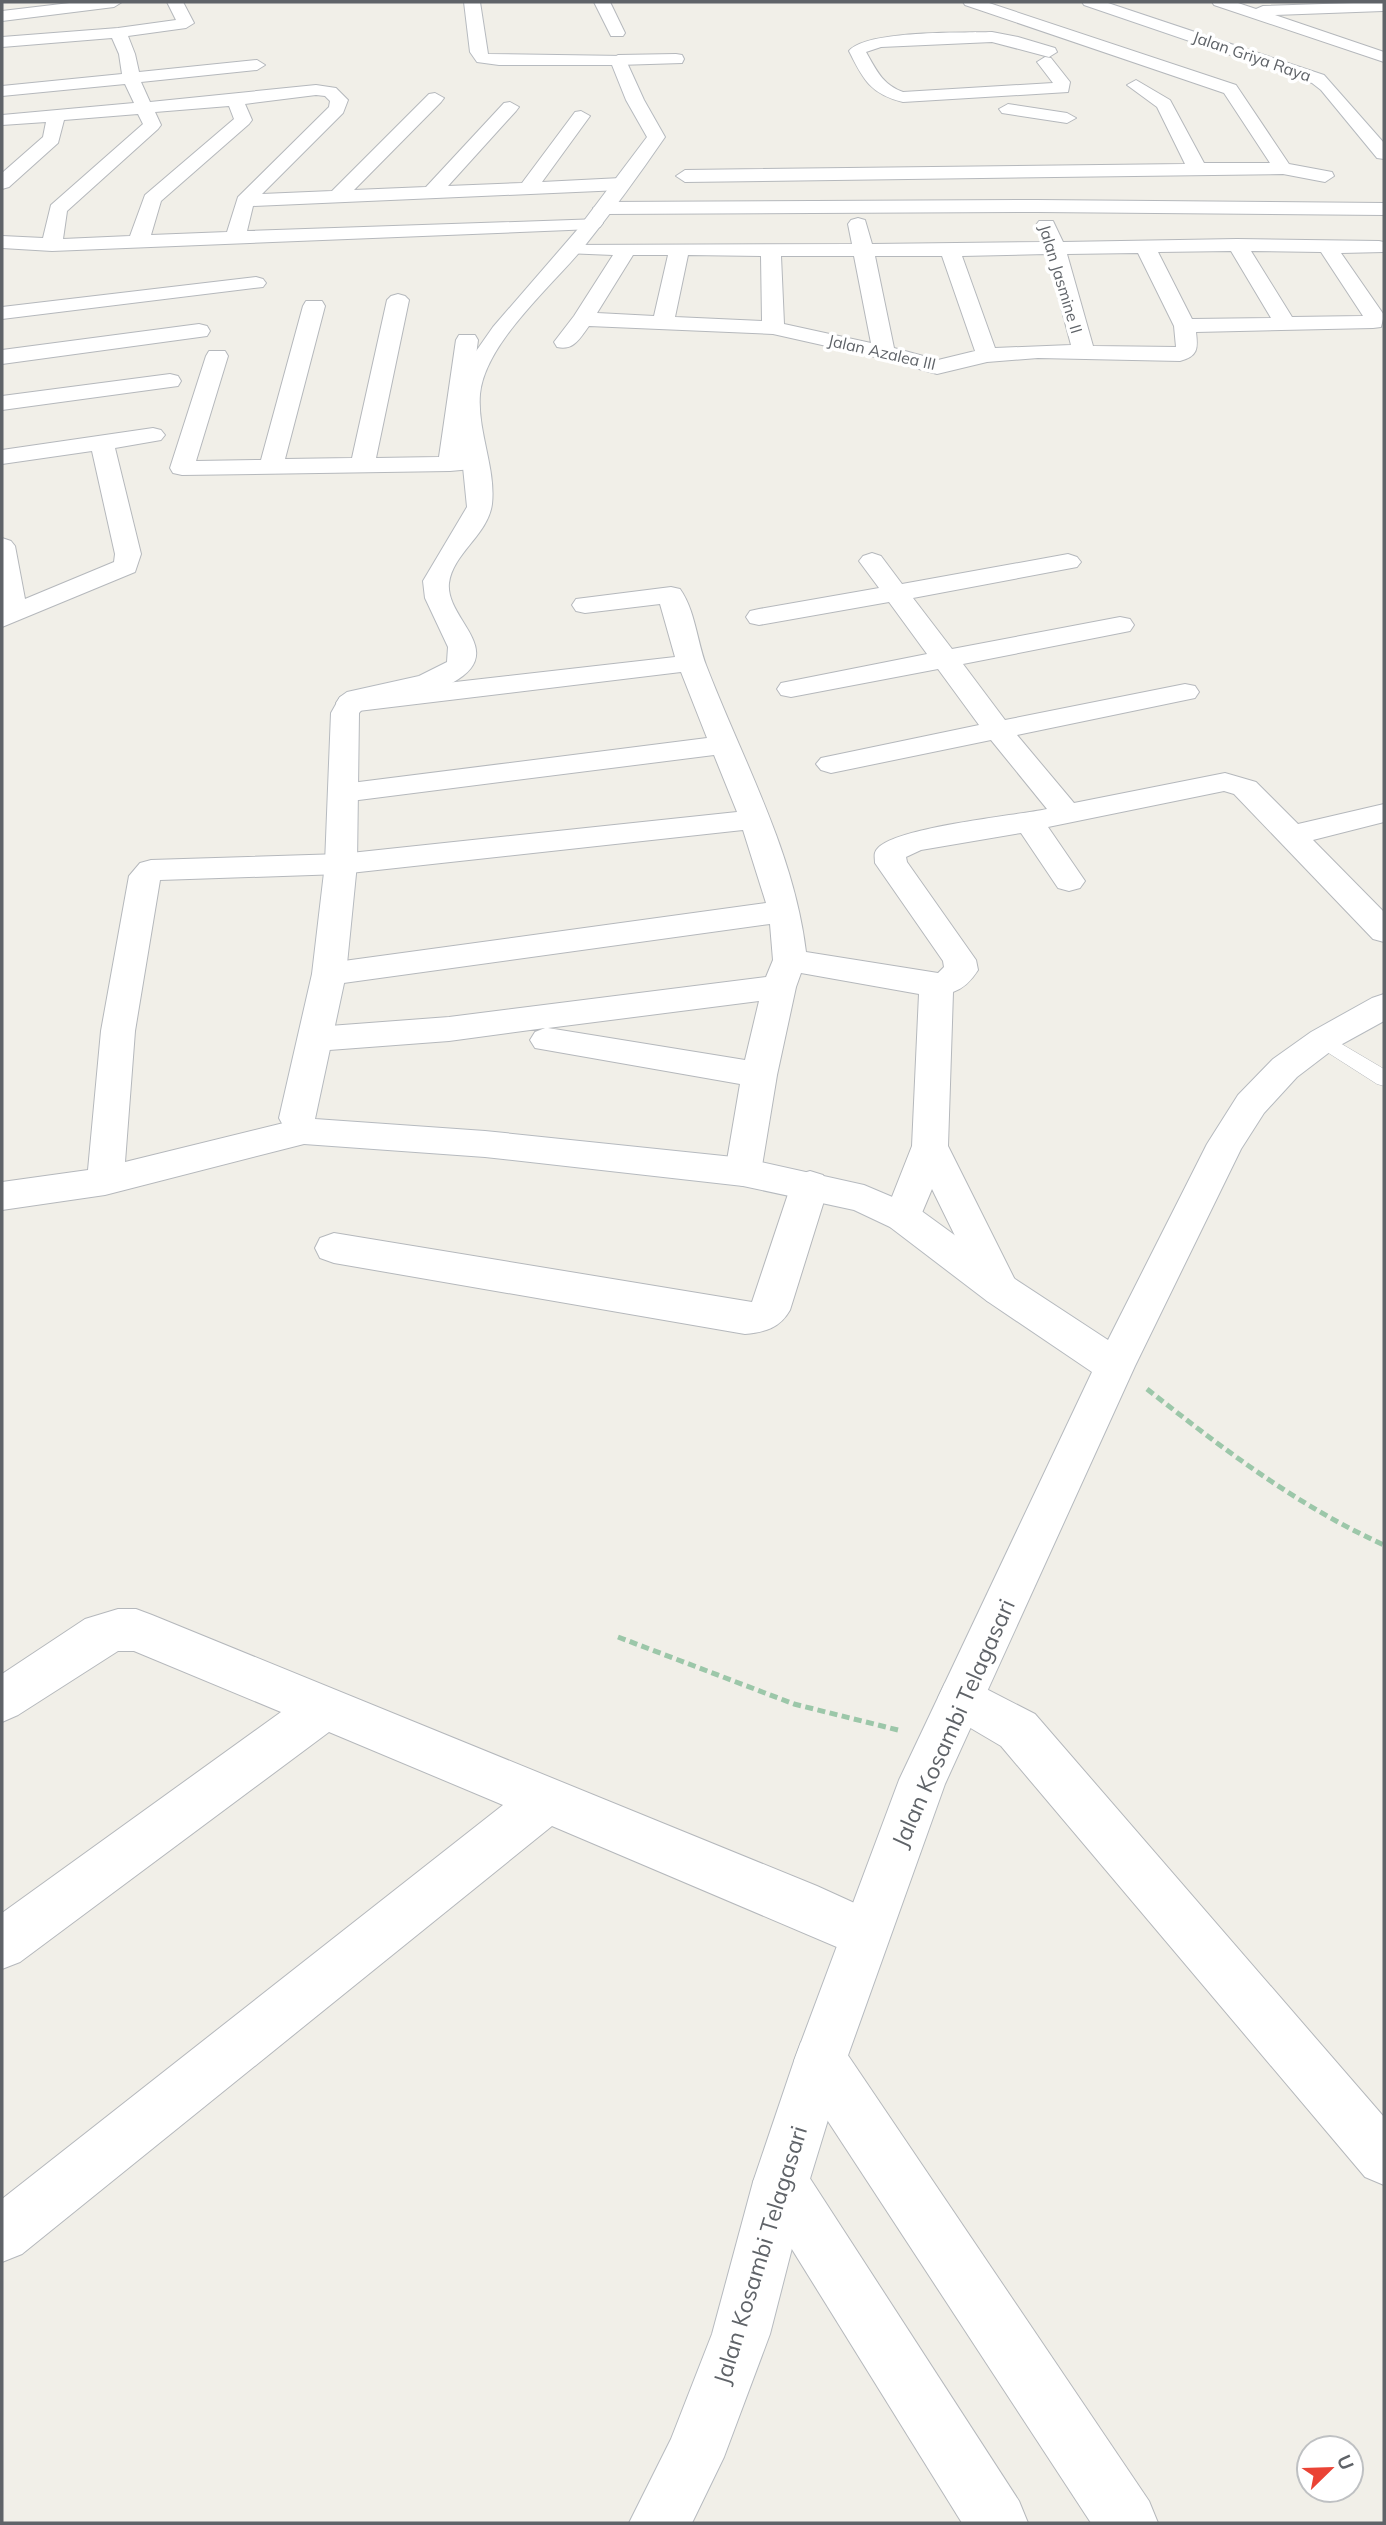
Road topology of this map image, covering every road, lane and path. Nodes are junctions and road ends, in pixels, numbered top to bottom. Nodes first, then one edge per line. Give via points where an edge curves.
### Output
1 (114, 2) edge
2 (175, 2) edge
3 (472, 2) edge
4 (602, 2) edge
5 (963, 2) edge
6 (971, 2) edge
7 (1090, 2) edge
8 (1220, 2) edge
9 (1366, 6) junction
10 (1383, 6) edge
11 (1320, 7) junction
12 (1248, 12) junction
13 (2, 16) edge
14 (1148, 21) junction
15 (1359, 22) dead end
16 (1384, 22) edge
17 (1034, 23) junction
18 (118, 33) junction
19 (617, 33) dead end
20 (1088, 40) junction
21 (3, 42) edge
22 (1384, 57) edge
23 (676, 59) dead end
24 (1042, 59) junction
25 (618, 60) junction
26 (257, 65) dead end
27 (131, 78) junction
28 (1136, 85) dead end
29 (2, 91) edge
30 (919, 97) junction
31 (435, 98) dead end
32 (235, 100) junction
33 (510, 107) dead end
34 (143, 108) junction
35 (56, 115) junction
36 (581, 116) dead end
37 (1067, 118) dead end
38 (2, 120) edge
39 (1383, 151) edge
40 (695, 156) dead end
41 (1283, 168) junction
42 (1198, 170) junction
43 (1025, 171) junction
44 (685, 176) junction
45 (1325, 176) dead end
46 (2, 183) edge
47 (621, 184) junction
48 (529, 187) junction
49 (433, 191) junction
50 (338, 196) junction
51 (245, 201) junction
52 (1038, 206) junction
53 (668, 208) junction
54 (854, 209) junction
55 (1384, 209) edge
56 (598, 215) junction
57 (235, 239) junction
58 (139, 240) junction
59 (2, 242) edge
60 (52, 245) junction
61 (1237, 245) junction
62 (1326, 245) junction
63 (1145, 246) junction
64 (1379, 247) dead end
65 (1055, 248) junction
66 (572, 249) junction
67 (626, 250) junction
68 (679, 250) junction
69 (771, 250) junction
70 (864, 250) junction
71 (950, 250) junction
72 (256, 283) dead end
73 (398, 300) dead end
74 (314, 306) dead end
75 (2, 313) edge
76 (583, 319) junction
77 (663, 323) junction
78 (1285, 323) junction
79 (1185, 326) junction
80 (773, 328) junction
81 (198, 331) dead end
82 (565, 342) dead end
83 (482, 345) junction
84 (884, 352) junction
85 (1084, 352) junction
86 (987, 355) junction
87 (217, 356) dead end
88 (2, 357) edge
89 (170, 381) dead end
90 (2, 402) edge
91 (153, 435) dead end
92 (102, 442) junction
93 (2, 457) edge
94 (476, 463) junction
95 (450, 464) junction
96 (362, 466) junction
97 (271, 467) junction
98 (2, 545) edge
99 (872, 561) dead end
100 (1069, 562) dead end
101 (895, 592) junction
102 (585, 605) dead end
103 (8, 615) edge
104 (759, 617) dead end
105 (1120, 625) dead end
106 (944, 659) junction
107 (691, 663) junction
108 (791, 689) dead end
109 (1185, 692) dead end
110 (350, 703) junction
111 (997, 729) junction
112 (723, 745) junction
113 (831, 764) dead end
114 (343, 793) junction
115 (1384, 813) edge
116 (1067, 814) junction
117 (755, 819) junction
118 (1029, 822) junction
119 (1289, 836) junction
120 (341, 864) junction
121 (1069, 881) dead end
122 (785, 911) junction
123 (1379, 918) edge
124 (785, 973) junction
125 (329, 974) junction
126 (936, 986) junction
127 (1384, 1006) edge
128 (316, 1039) junction
129 (547, 1040) dead end
130 (1323, 1040) junction
131 (759, 1075) junction
132 (1384, 1079) edge
133 (304, 1131) junction
134 (930, 1146) junction
135 (743, 1172) junction
136 (105, 1181) junction
137 (810, 1185) junction
138 (2, 1196) edge
139 (903, 1217) junction
140 (334, 1248) dead end
141 (1001, 1290) junction
142 (1115, 1366) junction
143 (1384, 1545) edge
144 (618, 1637) dead end
145 (2, 1700) edge
146 (325, 1708) junction
147 (950, 1720) junction
148 (548, 1799) junction
149 (864, 1934) junction
150 (2, 1944) edge
151 (820, 2061) junction
152 (1384, 2158) edge
153 (781, 2182) junction
154 (2, 2234) edge
155 (660, 2523) edge
156 (997, 2523) edge
157 (1126, 2523) edge

1 - 13 street
2 - 18 street via 187,23
3 - 25 street via 478,52 483,58
4 - 19 street
5 - 17 street via 992,30
6 - 17 street
7 - 14 street, Jalan Griya Raya
8 - 12 street
9 - 10 street
9 - 11 street
9 - 16 street
11 - 12 street
11 - 15 street
12 - 22 street
13 - 21 street
14 - 20 street
14 - 39 street, Jalan Griya Raya via 1318,79
17 - 20 street
18 - 21 street
18 - 27 street via 128,54
20 - 24 street
20 - 41 street via 1232,90
23 - 25 street
24 - 30 street via 1062,89
24 - 30 street via 1012,40 992,37 881,43 857,51 874,69 879,89
25 - 47 street via 656,137
26 - 27 street
27 - 29 street
27 - 34 street
28 - 42 street via 1164,104
30 - 37 street
31 - 50 street
32 - 34 street
32 - 51 street via 322,90 335,95 340,104
32 - 58 street via 243,120 152,199
33 - 49 street
34 - 35 street
34 - 60 street via 150,129 58,209
35 - 38 street
35 - 46 street via 52,139
36 - 48 street
40 - 44 street
41 - 42 street
41 - 45 street
42 - 43 street
43 - 44 street
43 - 52 street, Jalan Jasmine II
44 - 53 street
47 - 48 street
47 - 56 street
48 - 49 street
49 - 50 street
50 - 51 street
51 - 57 street
52 - 54 street
52 - 55 street
52 - 65 street, Jalan Jasmine II
53 - 54 street
53 - 56 street
54 - 70 street
56 - 57 street
56 - 66 street
57 - 58 street
58 - 60 street
59 - 60 street
61 - 62 street
61 - 63 street
61 - 78 street
62 - 64 street
62 - 78 street via 1375,320
63 - 65 street
63 - 79 street
65 - 71 street
65 - 85 street, Jalan Jasmine II
66 - 67 street
66 - 83 street
67 - 68 street
67 - 76 street
68 - 69 street
68 - 77 street
69 - 70 street
69 - 80 street
70 - 71 street
70 - 84 street
71 - 86 street
72 - 75 street
73 - 96 street
74 - 97 street
76 - 77 street, Jalan Azalea III
76 - 82 street
77 - 80 street, Jalan Azalea III
78 - 79 street
79 - 85 street, Jalan Azalea III via 1187,350 1180,354
80 - 84 street, Jalan Azalea III
81 - 88 street
83 - 94 street via 471,382 470,428
83 - 95 street
84 - 86 street, Jalan Azalea III via 937,367
85 - 86 street, Jalan Azalea III
87 - 97 street via 183,468
89 - 90 street
91 - 92 street
92 - 93 street
92 - 103 street via 128,554 126,566
94 - 95 street
94 - 110 street via 480,506 436,585 463,654 460,664 448,675
95 - 96 street
96 - 97 street
98 - 103 street
99 - 101 street
100 - 101 street
101 - 104 street
101 - 106 street
102 - 107 street via 671,595
105 - 106 street
106 - 108 street
106 - 111 street
107 - 110 street
107 - 112 street
109 - 111 street
110 - 114 street via 345,713
111 - 113 street
111 - 116 street
112 - 114 street
112 - 117 street
114 - 120 street
115 - 119 street
116 - 118 street
116 - 119 street via 1225,782 1245,788
117 - 120 street
117 - 122 street
118 - 121 street
118 - 126 street via 913,842 890,853 891,863 959,960 961,970 956,976
119 - 123 street
120 - 125 street
120 - 136 street via 162,868 145,876 118,1031
122 - 124 street
122 - 125 street
124 - 126 street
124 - 128 street via 449,1029
124 - 131 street
125 - 128 street
126 - 134 street
127 - 130 street, Jalan Kosambi Telagasari
128 - 133 street via 297,1118
129 - 131 street
130 - 132 lane
130 - 142 street, Jalan Kosambi Telagasari via 1284,1068 1251,1104 1225,1144
131 - 135 street
133 - 135 street via 485,1144
133 - 136 street
134 - 139 street
134 - 141 street
135 - 137 street
136 - 138 street
137 - 139 street via 864,1199
137 - 140 street via 770,1310 759,1317
139 - 141 street
141 - 142 street
142 - 143 path via 1294,1499
142 - 147 street, Jalan Kosambi Telagasari
144 - 147 path via 793,1704
145 - 146 street via 101,1634 136,1630
146 - 148 street
146 - 150 street
147 - 149 street, Jalan Kosambi Telagasari
147 - 152 street via 1018,1730
148 - 149 street
148 - 154 street
149 - 151 street, Jalan Kosambi Telagasari
151 - 153 street, Jalan Kosambi Telagasari
151 - 157 street
153 - 155 street, Jalan Kosambi Telagasari via 741,2334 694,2457
153 - 156 street

